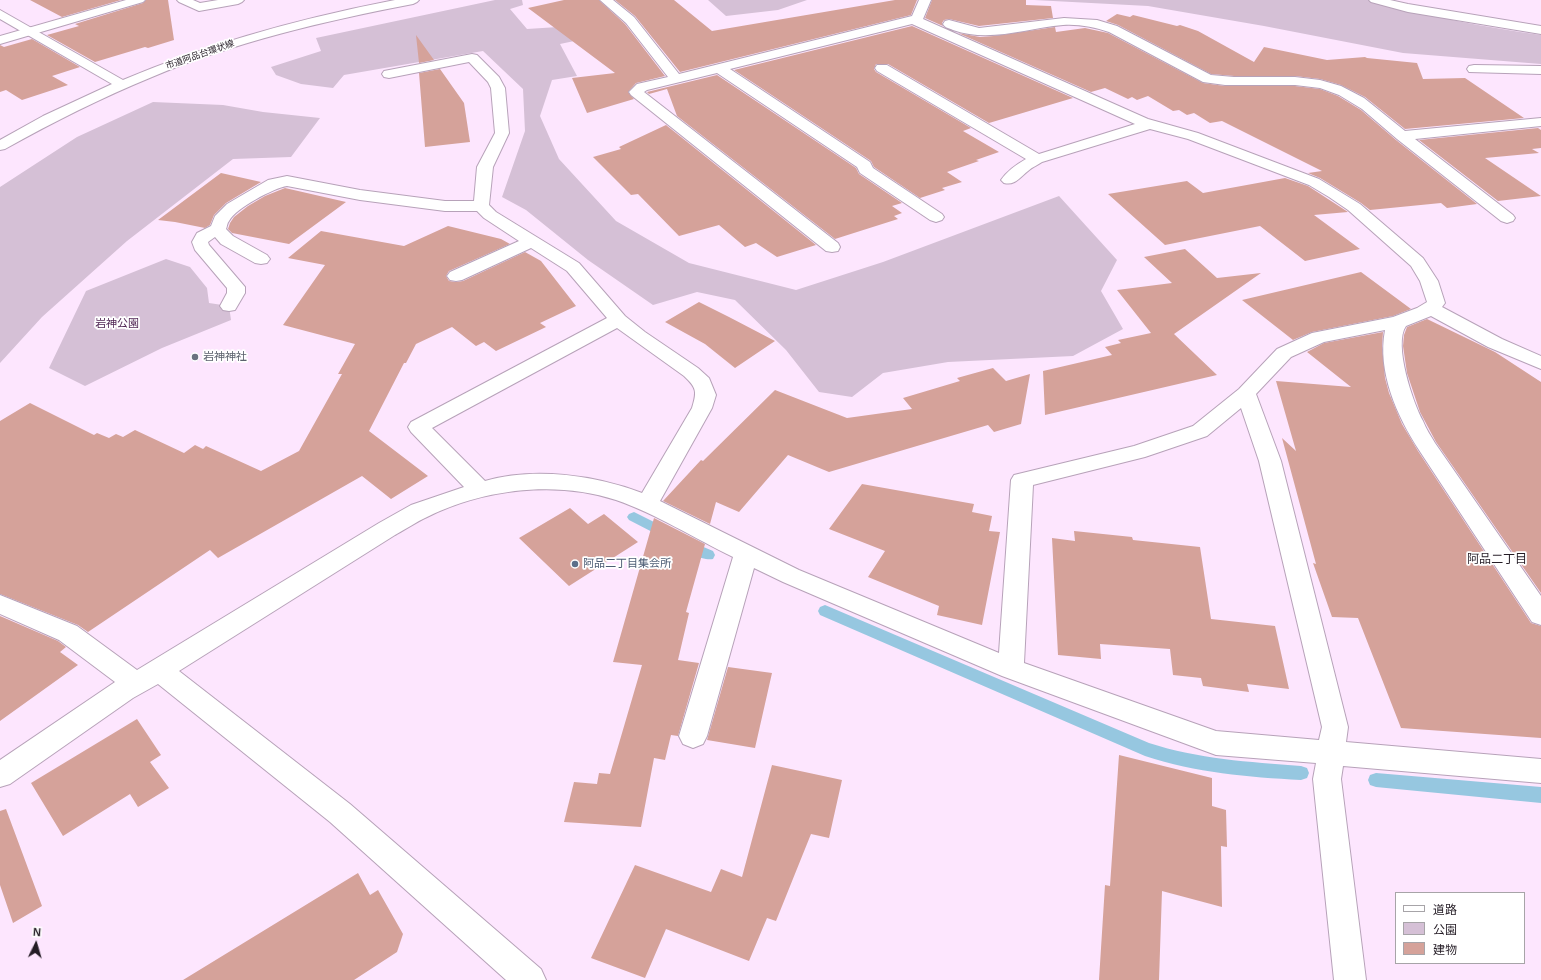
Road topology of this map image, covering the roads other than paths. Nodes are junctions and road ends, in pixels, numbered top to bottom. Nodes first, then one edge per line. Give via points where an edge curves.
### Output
1 (139, 0) edge
2 (183, 0) edge
3 (238, 0) edge
4 (412, 0) edge
5 (606, 0) edge
6 (925, 0) edge
7 (1375, 0) edge
8 (1389, 0) edge
9 (1408, 8) junction
10 (0, 14) edge
11 (916, 18) junction
12 (1541, 30) edge
13 (30, 31) junction
14 (0, 40) edge
15 (719, 68) junction
16 (882, 68) dead end
17 (1474, 69) dead end
18 (1541, 70) edge
19 (389, 74) dead end
20 (676, 79) junction
21 (121, 84) junction
22 (1541, 122) edge
23 (1150, 124) junction
24 (1520, 125) junction
25 (1402, 136) junction
26 (1541, 137) edge
27 (0, 146) edge
28 (1037, 159) junction
29 (1009, 180) dead end
30 (481, 206) junction
31 (936, 217) dead end
32 (1507, 218) dead end
33 (219, 228) junction
34 (532, 241) junction
35 (832, 247) dead end
36 (261, 258) dead end
37 (456, 276) dead end
38 (229, 306) dead end
39 (1431, 309) junction
40 (618, 320) junction
41 (1399, 322) junction
42 (1541, 364) edge
43 (1246, 393) junction
44 (480, 490) junction
45 (647, 504) junction
46 (742, 566) junction
47 (0, 604) edge
48 (1541, 615) edge
49 (1011, 669) junction
50 (148, 676) junction
51 (693, 736) dead end
52 (1328, 768) junction
53 (1541, 771) edge
54 (0, 775) edge
55 (530, 980) edge
56 (1350, 980) edge

1 - 13 street
2 - 3 street via 199,7
4 - 21 street, 市道阿品台環状線 via 275,31 191,57
5 - 20 street via 630,20
6 - 11 street
7 - 9 street
8 - 9 street
9 - 12 street
10 - 13 street
11 - 15 street
11 - 23 street
11 - 25 street via 979,32 1075,20 1099,24 1208,79 1301,81 1344,92
13 - 14 street
13 - 21 street
15 - 20 street
15 - 31 street via 865,165 865,170
16 - 28 street
17 - 18 street
19 - 30 street via 472,58 496,82 502,133 485,166
20 - 35 street via 642,87 636,92
21 - 27 street, 市道阿品台環状線 via 56,115
22 - 24 street
23 - 28 street
23 - 39 street via 1193,136 1289,172 1335,194 1421,266 1435,296 1436,303
24 - 25 street
24 - 26 street
25 - 32 street
28 - 29 street via 1024,166
30 - 33 street via 445,206 287,182 264,188 233,207 221,219
30 - 34 street via 490,215
33 - 36 street via 227,240
33 - 38 street via 203,237 200,242 236,287 236,293
34 - 37 street
34 - 40 street via 577,270
39 - 41 street
39 - 42 street
40 - 44 street via 418,427
40 - 45 street via 691,372 702,382 706,395 702,408
41 - 43 street via 1319,337 1284,353
41 - 48 street via 1392,330 1391,339 1402,398 1412,421
43 - 49 street via 1200,431 1138,452 1022,480
43 - 52 street via 1270,461 1335,727
44 - 45 street via 523,483 557,482 597,487
44 - 50 street via 419,511
45 - 46 street
46 - 49 street via 791,576
46 - 51 street
47 - 50 street via 68,633
49 - 52 street via 1216,743
50 - 54 street
50 - 55 street via 340,813
52 - 53 street
52 - 56 street

